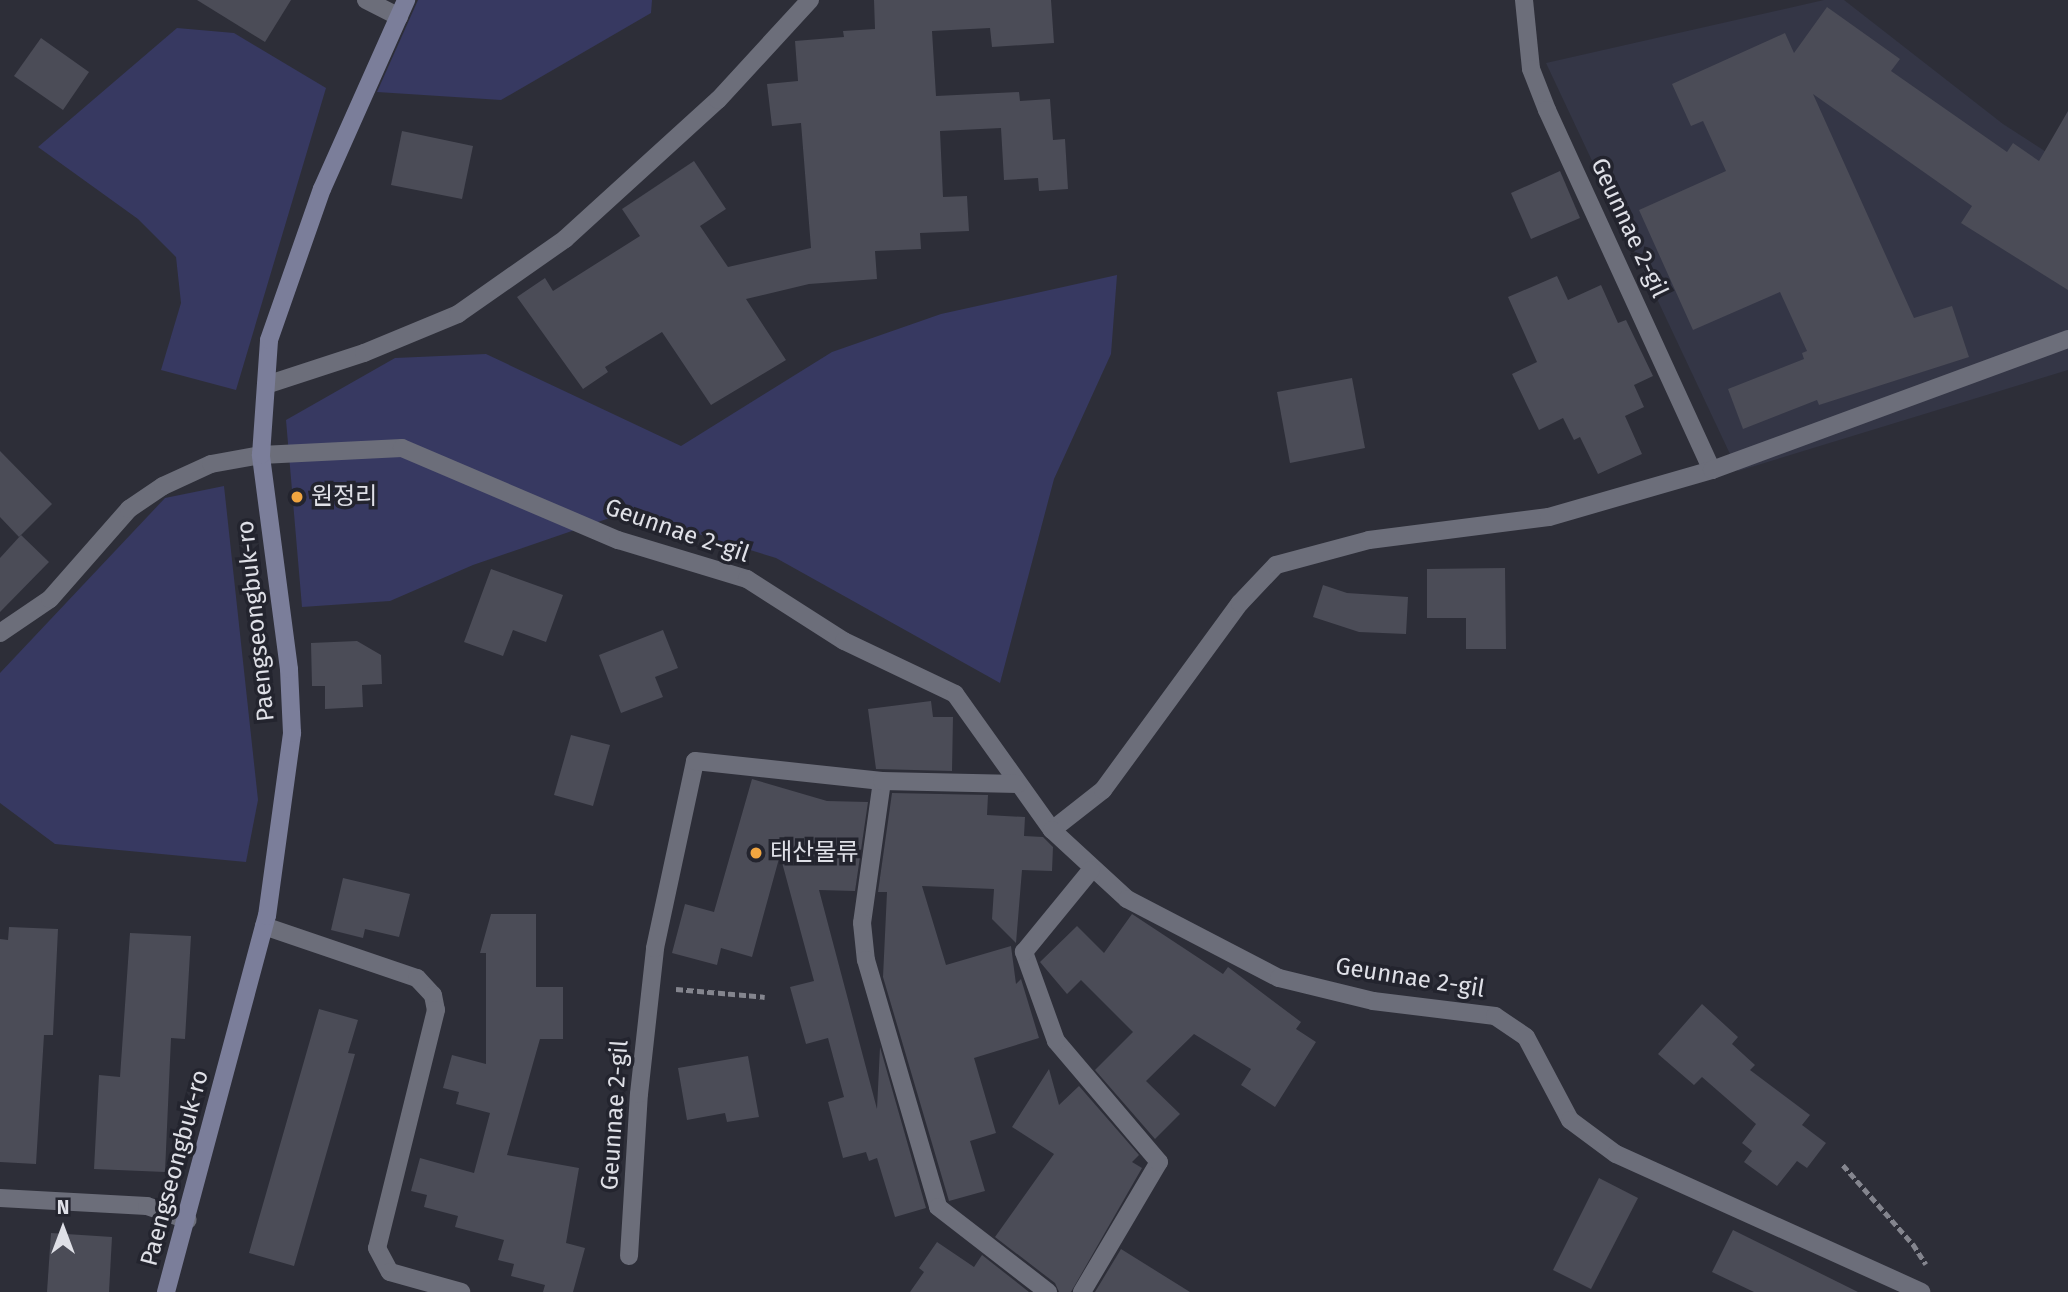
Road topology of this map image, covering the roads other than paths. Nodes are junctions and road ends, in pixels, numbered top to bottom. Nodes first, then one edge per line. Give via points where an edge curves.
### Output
1 (366, 0) edge
2 (406, 0) edge
3 (810, 0) edge
4 (1524, 0) edge
5 (399, 17) junction
6 (2068, 339) edge
7 (266, 385) junction
8 (261, 455) junction
9 (1712, 470) junction
10 (0, 633) edge
11 (882, 781) junction
12 (1018, 783) junction
13 (1052, 830) junction
14 (1091, 870) junction
15 (264, 926) junction
16 (0, 1198) edge
17 (188, 1220) junction
18 (629, 1256) dead end
19 (166, 1292) edge
20 (461, 1292) edge
21 (1048, 1292) edge
22 (1082, 1292) edge
23 (1922, 1292) edge

1 - 5 street
2 - 5 street, Paengseongbuk-ro
3 - 7 street via 718,100 565,239 458,314 364,353
4 - 9 street, Geunnae 2-gil via 1531,69 1547,110
5 - 7 street, Paengseongbuk-ro via 322,189 269,340
6 - 9 street
7 - 8 street, Paengseongbuk-ro
8 - 10 street, Geunnae 2-gil via 211,464 163,486 129,509 50,598
8 - 12 street, Geunnae 2-gil via 402,448 618,540 747,579 844,641 956,694
8 - 15 street, Paengseongbuk-ro via 289,669 292,733
9 - 13 street via 1549,517 1369,540 1276,565 1240,603 1103,790
11 - 12 street, Geunnae 2-gil
11 - 18 street, Geunnae 2-gil via 695,761 650,986
11 - 21 street via 862,923 866,960 938,1207
12 - 13 street, Geunnae 2-gil
13 - 14 street, Geunnae 2-gil
14 - 22 street via 1024,952 1056,1041 1159,1163
14 - 23 street, Geunnae 2-gil via 1127,899 1279,978 1373,1001 1494,1016 1526,1037 1570,1119 1616,1154
15 - 17 street, Paengseongbuk-ro
15 - 20 street via 417,978 433,995 436,1010 377,1248 390,1272
16 - 17 street via 147,1206
17 - 19 street, Paengseongbuk-ro

